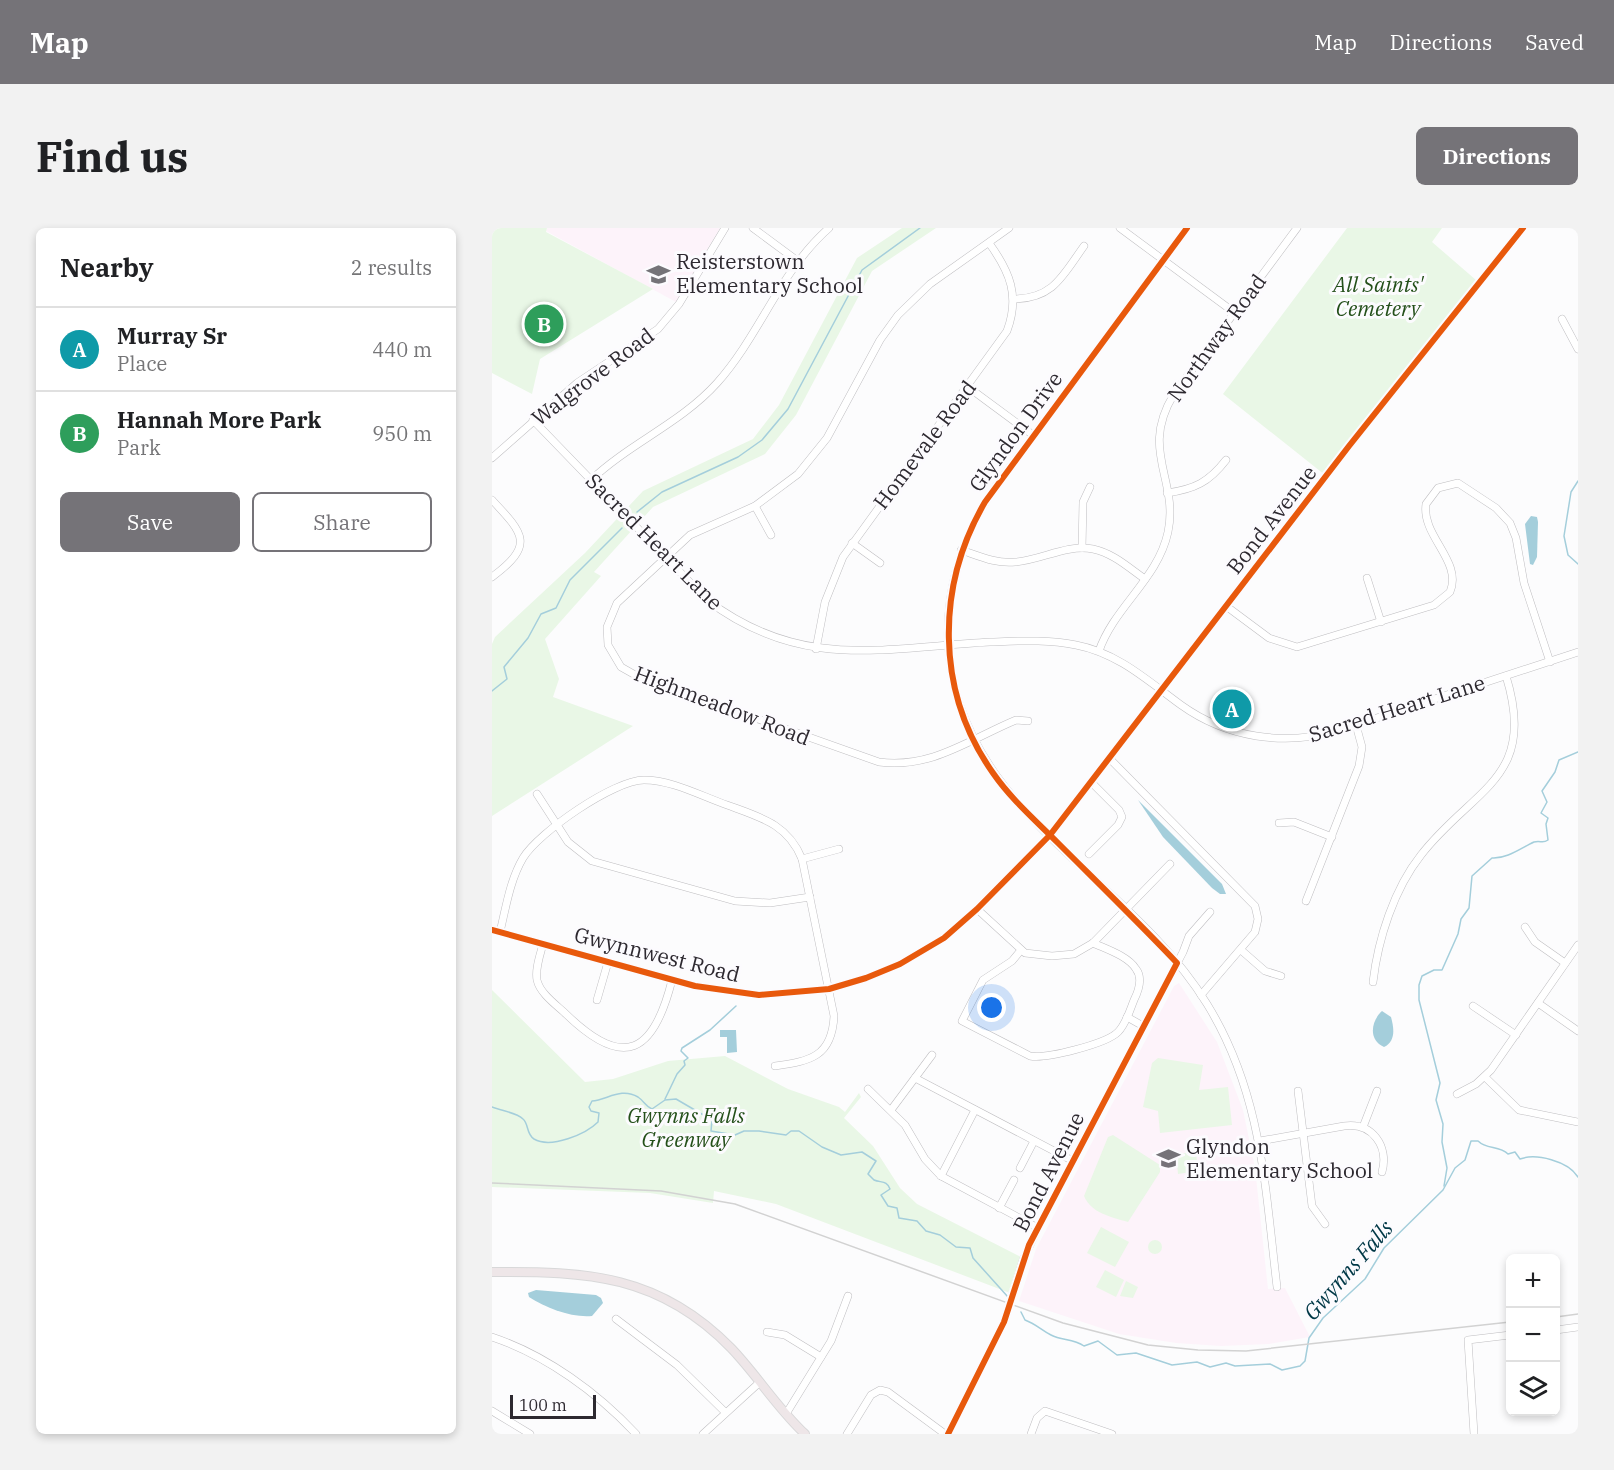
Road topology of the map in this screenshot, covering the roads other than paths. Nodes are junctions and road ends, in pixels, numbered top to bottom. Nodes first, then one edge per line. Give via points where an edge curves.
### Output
1 (725, 228) edge
2 (753, 228) edge
3 (829, 228) edge
4 (1009, 228) edge
5 (1120, 228) edge
6 (1187, 228) edge
7 (1297, 228) edge
8 (1523, 228) edge
9 (989, 243) junction
10 (1084, 246) dead end
11 (1164, 260) junction
12 (798, 262) junction
13 (1015, 299) junction
14 (1235, 313) junction
15 (1562, 319) dead end
16 (1578, 349) edge
17 (968, 387) junction
18 (533, 420) junction
19 (1034, 435) junction
20 (492, 459) edge
21 (1226, 460) dead end
22 (591, 480) junction
23 (1090, 487) dead end
24 (1167, 493) junction
25 (492, 500) edge
26 (755, 506) junction
27 (771, 535) dead end
28 (852, 543) junction
29 (1082, 548) junction
30 (961, 550) junction
31 (664, 556) junction
32 (880, 562) dead end
33 (492, 577) edge
34 (1367, 578) dead end
35 (1145, 579) junction
36 (1226, 606) junction
37 (1381, 622) junction
38 (949, 645) junction
39 (816, 649) junction
40 (1099, 651) junction
41 (1578, 652) edge
42 (1550, 662) junction
43 (1506, 676) junction
44 (1161, 690) junction
45 (1028, 721) dead end
46 (1356, 725) junction
47 (974, 741) junction
48 (1109, 758) junction
49 (1091, 783) junction
50 (537, 794) dead end
51 (1280, 823) dead end
52 (557, 825) junction
53 (1050, 835) junction
54 (1332, 837) junction
55 (838, 849) dead end
56 (1089, 854) dead end
57 (802, 859) junction
58 (1170, 864) dead end
59 (810, 897) junction
60 (1306, 901) dead end
61 (977, 909) junction
62 (1125, 910) junction
63 (1210, 912) dead end
64 (1526, 927) dead end
65 (496, 931) edge
66 (1093, 943) junction
67 (543, 944) junction
68 (1578, 945) edge
69 (1021, 950) junction
70 (1241, 950) junction
71 (608, 962) junction
72 (1177, 963) junction
73 (1565, 963) junction
74 (1281, 976) dead end
75 (672, 980) junction
76 (1373, 982) dead end
77 (830, 989) junction
78 (1201, 994) junction
79 (597, 1000) dead end
80 (1538, 1003) junction
81 (1473, 1006) dead end
82 (1127, 1017) junction
83 (1143, 1026) junction
84 (1578, 1031) edge
85 (1516, 1035) junction
86 (932, 1055) dead end
87 (775, 1066) dead end
88 (1485, 1077) junction
89 (915, 1078) junction
90 (868, 1089) dead end
91 (1298, 1091) dead end
92 (1377, 1091) dead end
93 (1457, 1094) dead end
94 (891, 1110) junction
95 (975, 1110) junction
96 (1578, 1122) edge
97 (1363, 1128) junction
98 (1303, 1132) junction
99 (1034, 1141) junction
100 (1260, 1141) junction
101 (1073, 1161) junction
102 (1020, 1168) dead end
103 (1382, 1172) dead end
104 (941, 1176) junction
105 (1014, 1180) dead end
106 (999, 1208) junction
107 (1325, 1224) dead end
108 (1038, 1228) junction
109 (492, 1272) edge
110 (1277, 1287) dead end
111 (848, 1296) dead end
112 (616, 1319) dead end
113 (1578, 1327) edge
114 (1560, 1329) edge
115 (767, 1332) dead end
116 (1506, 1335) edge
117 (492, 1337) edge
118 (821, 1357) junction
119 (760, 1382) junction
120 (492, 1411) edge
121 (725, 1412) junction
122 (786, 1414) junction
123 (530, 1434) edge
124 (636, 1434) edge
125 (703, 1434) edge
126 (805, 1434) edge
127 (847, 1434) edge
128 (946, 1434) edge
129 (1031, 1434) edge
130 (1112, 1434) edge
131 (1474, 1434) edge

1 - 18 street, Walgrove Road via 679,304 658,329 577,383
2 - 12 street
3 - 12 street
4 - 9 street, Highmeadow Road
5 - 11 street
6 - 11 street, Glyndon Drive
7 - 14 street, Northway Road
8 - 36 street, Bond Avenue
9 - 13 street, Homevale Road via 1007,270
9 - 26 street, Highmeadow Road via 909,303 880,340 818,451 787,483
10 - 13 street via 1047,292
11 - 14 street
11 - 19 street, Glyndon Drive
12 - 22 street via 716,384 690,408 617,456
13 - 17 street, Homevale Road via 1003,340
14 - 24 street, Northway Road via 1163,413 1158,445
15 - 16 street
17 - 19 street
17 - 28 street, Homevale Road
18 - 20 street, Walgrove Road
18 - 22 street, Sacred Heart Lane
19 - 30 street, Glyndon Drive via 985,502
21 - 24 street via 1204,483
22 - 31 street, Sacred Heart Lane
23 - 29 street via 1083,502
24 - 35 street, Northway Road via 1167,535 1161,554
25 - 33 street via 515,525 522,546 514,559
26 - 27 street
26 - 31 street, Highmeadow Road via 690,535
28 - 32 street
28 - 39 street, Homevale Road via 825,602
29 - 30 street via 1015,562 993,561
29 - 35 street via 1110,556
30 - 38 street, Glyndon Drive via 949,605
31 - 39 street, Sacred Heart Lane via 708,600 741,623 774,639
31 - 47 street, Highmeadow Road via 617,603 608,619 608,645 628,672 879,762 927,761
34 - 37 street
35 - 40 street, Northway Road via 1108,628
36 - 37 street via 1269,638 1292,646 1312,645
36 - 44 street, Bond Avenue
37 - 42 street via 1434,605 1450,592 1453,575 1425,509 1432,492 1445,484 1466,485 1510,523
38 - 39 street, Sacred Heart Lane
38 - 40 street, Sacred Heart Lane via 1043,641
38 - 47 street, Glyndon Drive via 956,694
40 - 44 street, Sacred Heart Lane
41 - 42 street, Sacred Heart Lane
42 - 43 street, Sacred Heart Lane
43 - 46 street, Sacred Heart Lane
43 - 76 street via 1515,721 1507,760 1491,786 1440,833 1411,868 1383,936
44 - 46 street, Sacred Heart Lane via 1204,719 1258,737 1304,738
44 - 48 street, Bond Avenue
45 - 47 street, Highmeadow Road via 1016,720
46 - 54 street via 1361,756
47 - 53 street, Glyndon Drive via 1006,790
48 - 49 street, Bond Avenue
48 - 70 street via 1255,906 1257,926
49 - 53 street, Bond Avenue
49 - 56 street via 1122,817
50 - 52 street
51 - 54 street via 1294,822
52 - 57 street via 620,786 653,781 774,824 791,838
52 - 59 street via 576,850 600,864 735,901 770,903
52 - 65 street via 532,846 518,867
53 - 61 street, Gwynnwest Road
53 - 62 street, Glyndon Drive
54 - 60 street
55 - 57 street
57 - 59 street
58 - 62 street
59 - 77 street
61 - 69 street
61 - 77 street, Gwynnwest Road via 944,938 912,958
62 - 66 street
62 - 72 street, Glyndon Drive
63 - 72 street, Bond Avenue via 1189,936
64 - 73 street via 1535,942
65 - 67 street, Gwynnwest Road
66 - 69 street via 1068,955
66 - 82 street via 1136,969 1139,985
67 - 71 street, Gwynnwest Road
67 - 75 street via 537,973 539,986 580,1027 604,1044 627,1047 645,1038 663,1013
68 - 73 street
69 - 82 street via 1012,961 983,980 962,1021 1034,1057 1107,1040
70 - 74 street via 1265,971
70 - 78 street
71 - 75 street, Gwynnwest Road
71 - 79 street
72 - 78 street, Glyndon Drive
72 - 83 street, Bond Avenue
73 - 80 street
75 - 77 street, Gwynnwest Road via 759,995
77 - 87 street via 834,1026 824,1048 809,1060
78 - 100 street, Glyndon Drive via 1239,1069
80 - 84 street
80 - 85 street
81 - 85 street
82 - 83 street
83 - 101 street, Bond Avenue
85 - 88 street
86 - 89 street
88 - 93 street
88 - 96 street via 1519,1110
89 - 94 street
89 - 95 street
90 - 94 street
91 - 98 street
92 - 97 street
94 - 104 street
95 - 99 street
95 - 104 street
97 - 98 street via 1350,1125
97 - 103 street via 1382,1145
98 - 100 street
98 - 107 street via 1312,1206
99 - 101 street
99 - 102 street
100 - 110 street, Glyndon Drive
101 - 108 street, Bond Avenue
104 - 106 street
105 - 106 street
106 - 108 street
108 - 128 street, Bond Avenue via 1019,1271 1004,1322
109 - 119 main road via 577,1273 646,1290 690,1313 715,1333
111 - 118 street via 837,1329
112 - 121 street via 684,1370
113 - 114 street
115 - 118 street via 785,1335
116 - 131 street via 1468,1340
117 - 124 street via 535,1356 584,1387
118 - 122 street
119 - 121 street
119 - 122 main road
120 - 123 street
121 - 125 street
122 - 126 main road
127 - 128 street via 868,1399 880,1390
129 - 130 street via 1037,1418 1046,1411

